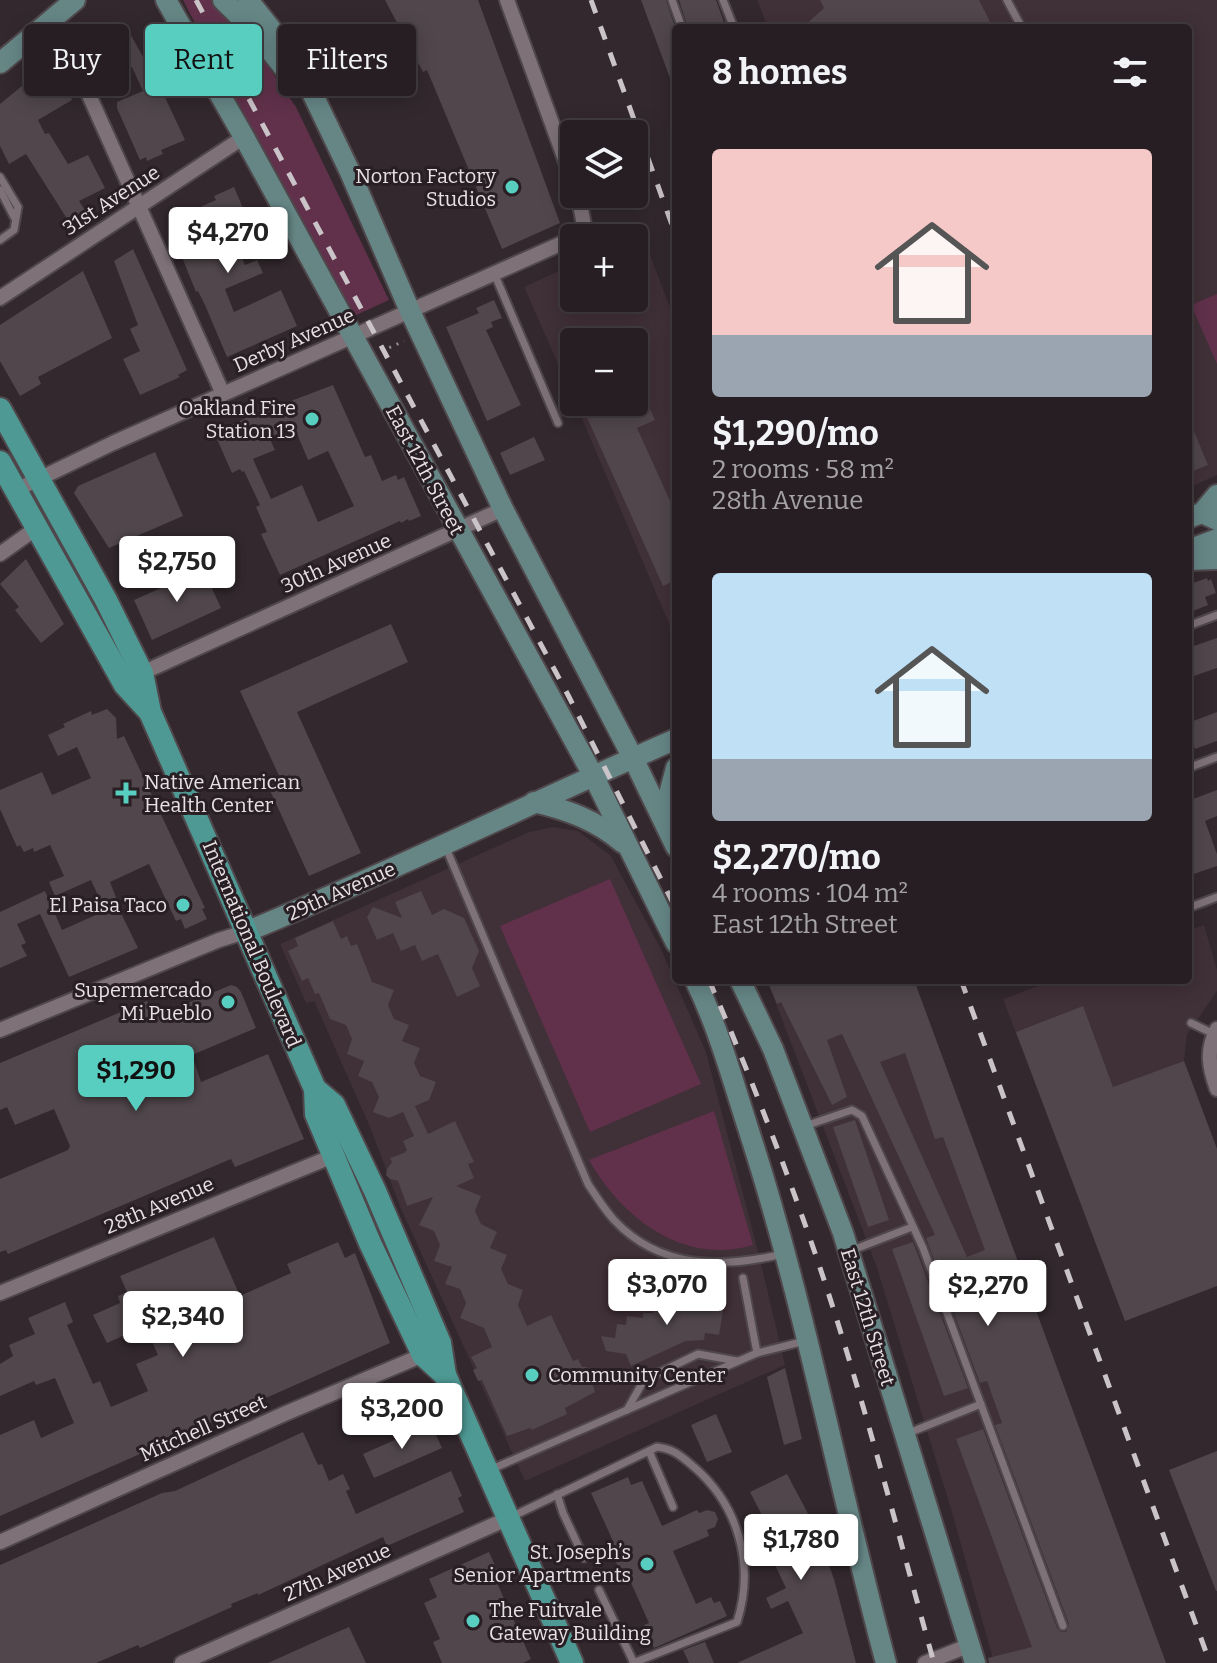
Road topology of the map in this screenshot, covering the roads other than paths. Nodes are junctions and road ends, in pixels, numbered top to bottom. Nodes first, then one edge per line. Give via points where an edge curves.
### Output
1 (75, 0) edge
2 (166, 0) edge
3 (223, 0) edge
4 (248, 0) edge
5 (507, 0) edge
6 (672, 0) edge
7 (723, 0) edge
8 (1009, 1) edge
9 (54, 17) junction
10 (681, 24) edge
11 (732, 24) edge
12 (1020, 24) edge
13 (0, 63) edge
14 (331, 130) junction
15 (244, 137) junction
16 (560, 146) edge
17 (0, 177) edge
18 (0, 190) edge
19 (139, 205) junction
20 (581, 208) edge
21 (15, 223) junction
22 (0, 240) edge
23 (494, 273) junction
24 (0, 298) edge
25 (410, 311) junction
26 (353, 336) junction
27 (223, 394) junction
28 (0, 409) edge
29 (558, 423) dead end
30 (0, 462) edge
31 (40, 479) junction
32 (16, 490) junction
33 (1217, 495) edge
34 (503, 509) junction
35 (1202, 517) edge
36 (38, 527) junction
37 (457, 530) junction
38 (1217, 539) edge
39 (1192, 548) edge
40 (0, 554) edge
41 (1217, 559) edge
42 (1192, 560) edge
43 (1217, 615) edge
44 (1192, 624) edge
45 (142, 673) junction
46 (150, 712) junction
47 (672, 741) edge
48 (1217, 757) edge
49 (633, 758) junction
50 (1192, 766) edge
51 (593, 775) junction
52 (672, 783) edge
53 (534, 802) junction
54 (672, 815) edge
55 (672, 836) edge
56 (445, 846) junction
57 (628, 846) junction
58 (1217, 897) edge
59 (1192, 906) edge
60 (248, 931) junction
61 (672, 935) edge
62 (697, 984) edge
63 (742, 984) edge
64 (1191, 1023) dead end
65 (0, 1030) edge
66 (1215, 1031) edge
67 (315, 1089) junction
68 (1217, 1089) edge
69 (803, 1127) junction
70 (333, 1156) junction
71 (912, 1227) junction
72 (848, 1252) junction
73 (785, 1254) junction
74 (743, 1278) dead end
75 (0, 1293) edge
76 (806, 1341) junction
77 (757, 1353) junction
78 (423, 1355) junction
79 (739, 1361) junction
80 (445, 1375) junction
81 (981, 1404) junction
82 (627, 1410) junction
83 (904, 1435) junction
84 (649, 1451) junction
85 (488, 1471) junction
86 (557, 1494) junction
87 (673, 1507) dead end
88 (509, 1518) junction
89 (0, 1542) edge
90 (584, 1558) dead end
91 (599, 1590) dead end
92 (1063, 1626) dead end
93 (972, 1654) edge
94 (182, 1663) edge
95 (572, 1663) edge
96 (633, 1663) edge
97 (886, 1663) edge
98 (925, 1663) edge

1 - 9 main road
2 - 15 main road, East 12th Street
3 - 14 main road via 265,44
4 - 14 main road via 287,49
5 - 16 street
6 - 10 lane
7 - 11 lane
8 - 12 lane
9 - 13 main road
9 - 19 street
14 - 25 main road
15 - 19 street, 31st Avenue
15 - 26 main road, East 12th Street
17 - 21 lane via 18,207
18 - 21 lane
19 - 24 street, 31st Avenue
19 - 27 street
20 - 23 street, Derby Avenue via 584,225 576,237
21 - 22 lane
23 - 25 street, Derby Avenue
23 - 29 lane
25 - 26 street, Derby Avenue
25 - 34 main road
26 - 27 street, Derby Avenue
26 - 37 main road, East 12th Street
27 - 31 street, Derby Avenue
28 - 31 main road, International Boulevard
30 - 32 main road, International Boulevard
31 - 32 street, Derby Avenue
31 - 45 main road, International Boulevard
32 - 36 main road, International Boulevard
33 - 35 main road
34 - 37 street, 30th Avenue
34 - 49 main road
36 - 40 street
36 - 46 main road, International Boulevard via 125,685
37 - 45 street, 30th Avenue
37 - 51 main road, East 12th Street
38 - 39 main road
41 - 42 main road
43 - 44 lane
45 - 46 main road, International Boulevard
46 - 60 main road, International Boulevard
47 - 49 main road, 29th Avenue
48 - 50 lane
49 - 51 main road, 29th Avenue
49 - 55 main road
51 - 53 main road, 29th Avenue
51 - 57 main road, East 12th Street
52 - 54 main road
53 - 56 main road, 29th Avenue
53 - 57 main road via 579,814
56 - 60 main road, 29th Avenue
56 - 73 lane via 588,1184 614,1220 649,1247 691,1262 727,1264
57 - 61 main road, East 12th Street
58 - 59 lane
60 - 65 street, 29th Avenue
60 - 67 main road, International Boulevard
62 - 73 main road via 710,1011
63 - 69 main road, East 12th Street
64 - 66 lane
66 - 68 street via 1209,1057
67 - 70 main road, International Boulevard via 316,1114
67 - 80 main road, International Boulevard via 334,1105 375,1191 440,1343
69 - 71 lane via 852,1110 862,1116
69 - 72 main road, East 12th Street
70 - 75 street, 28th Avenue
70 - 78 main road, International Boulevard
71 - 72 lane
71 - 81 lane
72 - 83 main road, East 12th Street
73 - 76 main road
74 - 77 lane
76 - 77 lane
76 - 97 main road
77 - 79 lane
78 - 80 main road, International Boulevard
78 - 89 street, Mitchell Street
79 - 82 lane
79 - 82 lane via 698,1354 644,1380
80 - 85 main road, International Boulevard
81 - 83 lane
81 - 92 lane
82 - 85 lane
83 - 93 main road, East 12th Street
84 - 86 lane
84 - 87 lane
84 - 96 lane via 673,1449 716,1488 741,1540 745,1582 737,1622
85 - 88 main road, International Boulevard
86 - 88 lane
86 - 90 lane
88 - 94 street, 27th Avenue
88 - 95 main road, International Boulevard
91 - 96 lane
93 - 98 street

